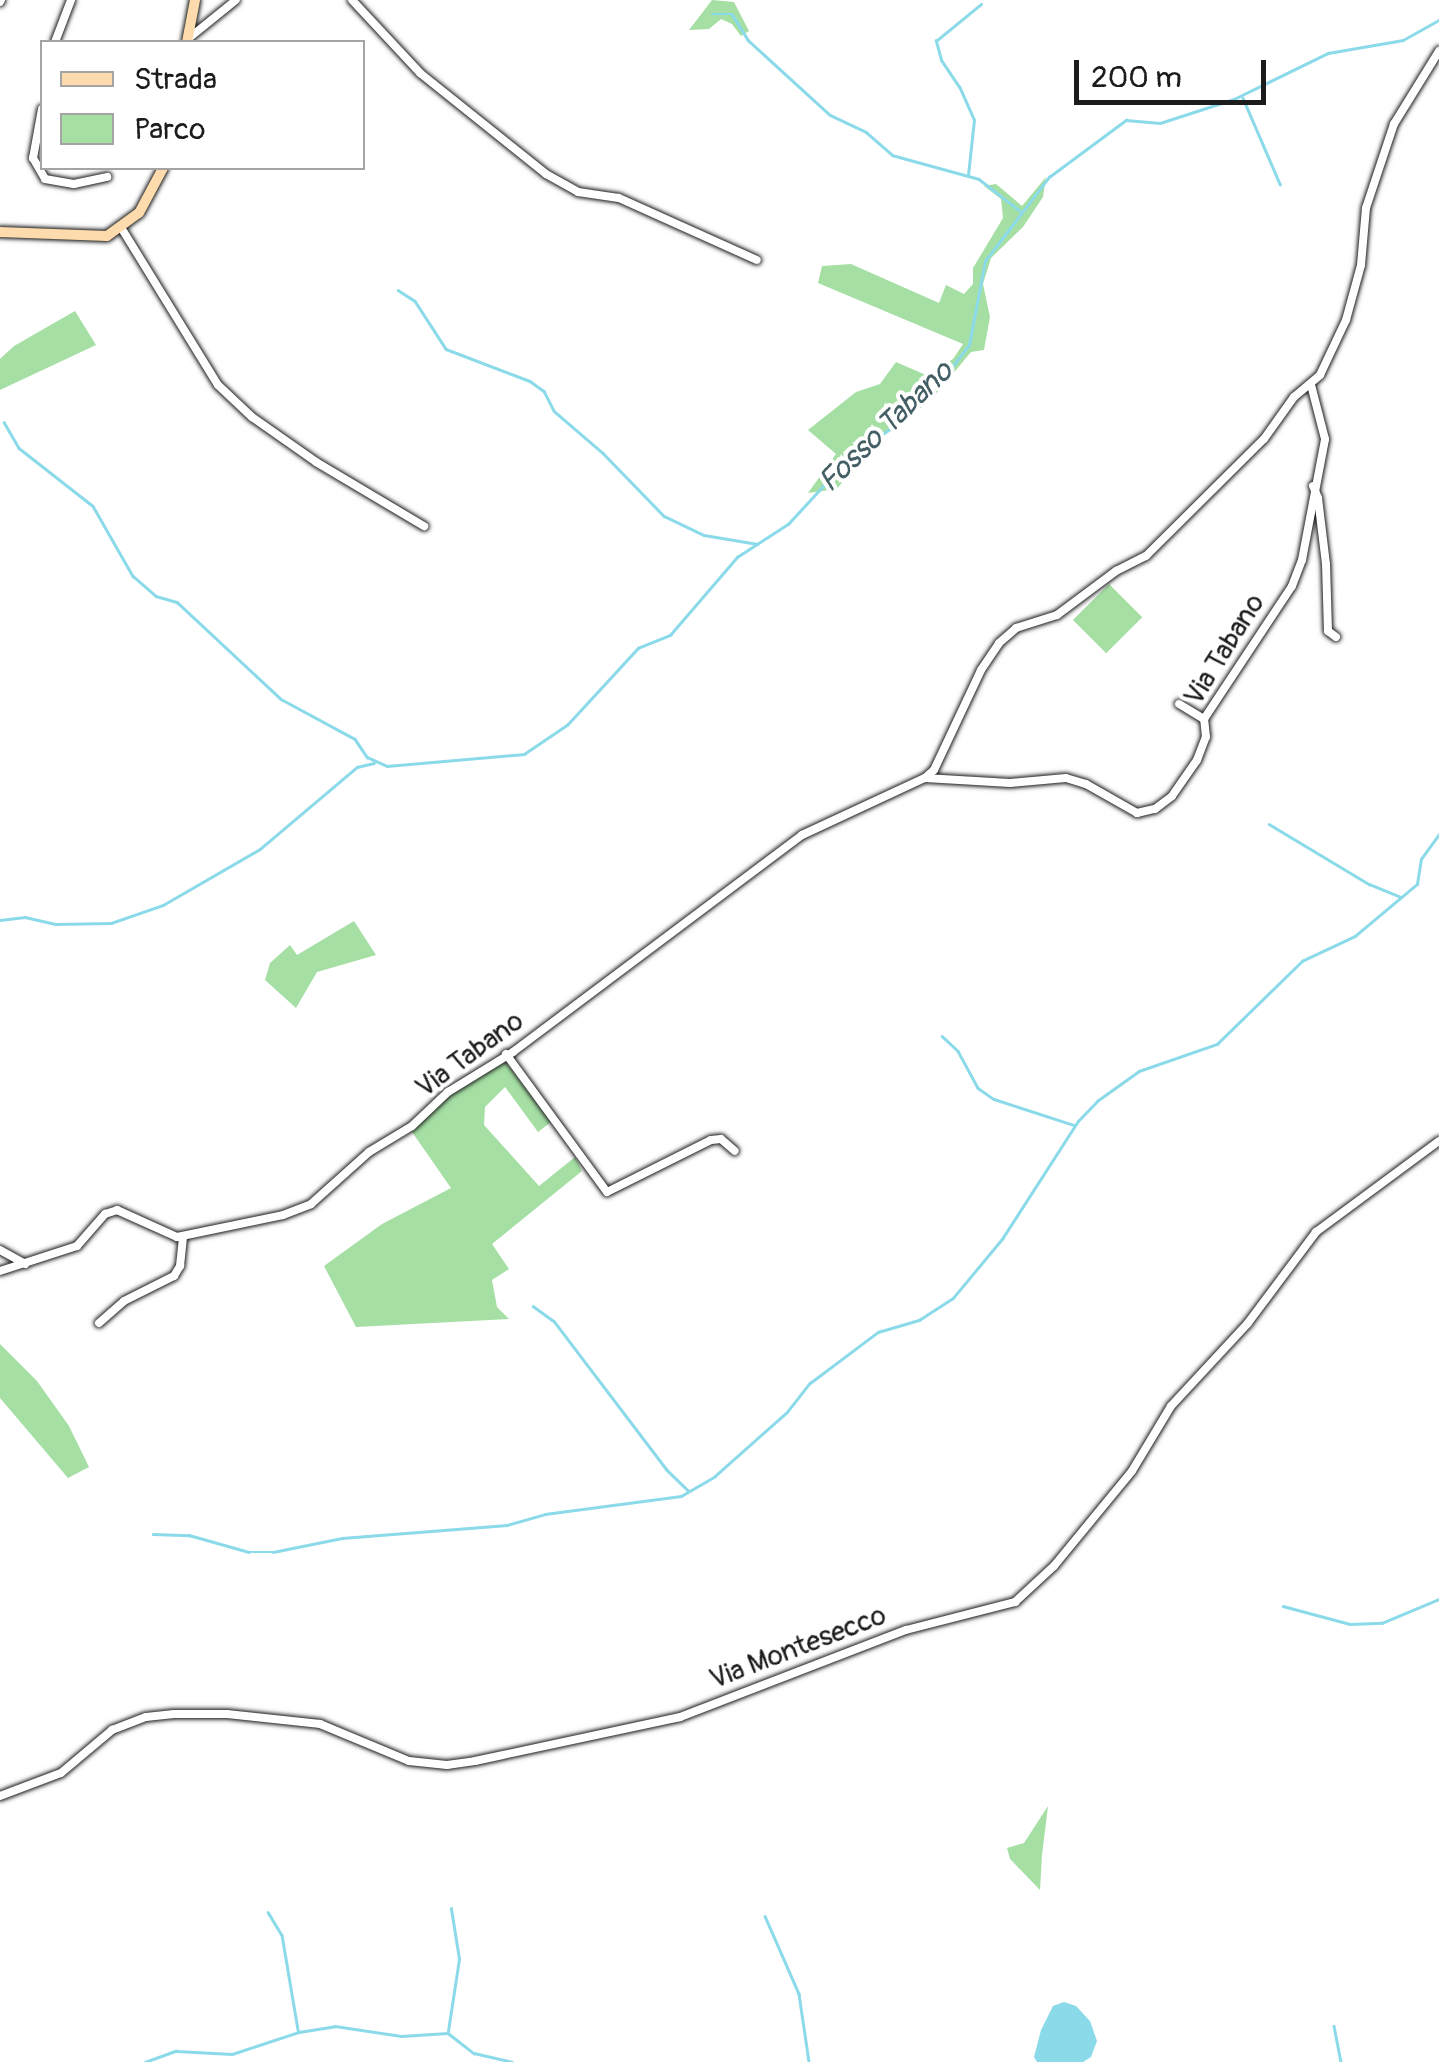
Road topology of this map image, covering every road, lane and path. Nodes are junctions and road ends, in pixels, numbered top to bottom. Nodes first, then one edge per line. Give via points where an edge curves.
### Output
1 (71, 0) edge
2 (195, 0) edge
3 (236, 0) edge
4 (352, 0) edge
5 (56, 40) edge
6 (188, 40) edge
7 (1439, 51) edge
8 (40, 120) edge
9 (83, 170) edge
10 (162, 170) edge
11 (107, 178) dead end
12 (86, 181) junction
13 (122, 230) junction
14 (0, 232) edge
15 (757, 260) dead end
16 (1311, 385) junction
17 (1312, 486) junction
18 (424, 526) dead end
19 (1336, 637) dead end
20 (1178, 704) dead end
21 (1204, 719) junction
22 (925, 778) junction
23 (506, 1054) junction
24 (1439, 1141) edge
25 (735, 1151) dead end
26 (182, 1236) junction
27 (0, 1250) edge
28 (25, 1264) junction
29 (0, 1271) edge
30 (99, 1323) dead end
31 (0, 1796) edge

1 - 5 street
2 - 6 main road
3 - 6 street
4 - 15 street via 420,74 546,174 578,192 619,198
7 - 16 street via 1394,124 1366,208 1346,320
8 - 12 street via 36,168 46,180
9 - 12 street
10 - 13 main road
11 - 12 street
13 - 14 main road via 91,237
13 - 18 street via 218,386 284,440
16 - 17 street, Via Tabano via 1325,439
16 - 22 street via 1146,556 1058,614 1016,628 999,643
17 - 19 street via 1326,564 1325,614
17 - 21 street, Via Tabano via 1292,586
20 - 21 street
21 - 22 street, Via Tabano via 1206,738 1197,760 1172,796 1144,813 1066,778
22 - 23 street, Via Tabano via 802,834
23 - 25 street via 607,1192 712,1140
23 - 26 street, Via Tabano via 369,1152 311,1204
24 - 31 street, Via Montesecco via 1316,1232 1248,1323 1171,1406 1132,1471 1054,1566 1015,1602 906,1630 680,1717 460,1764 392,1756 320,1724 174,1714 112,1730 61,1773
26 - 28 street via 117,1210 77,1246
26 - 30 street via 174,1276 124,1301
27 - 28 street
28 - 29 street

